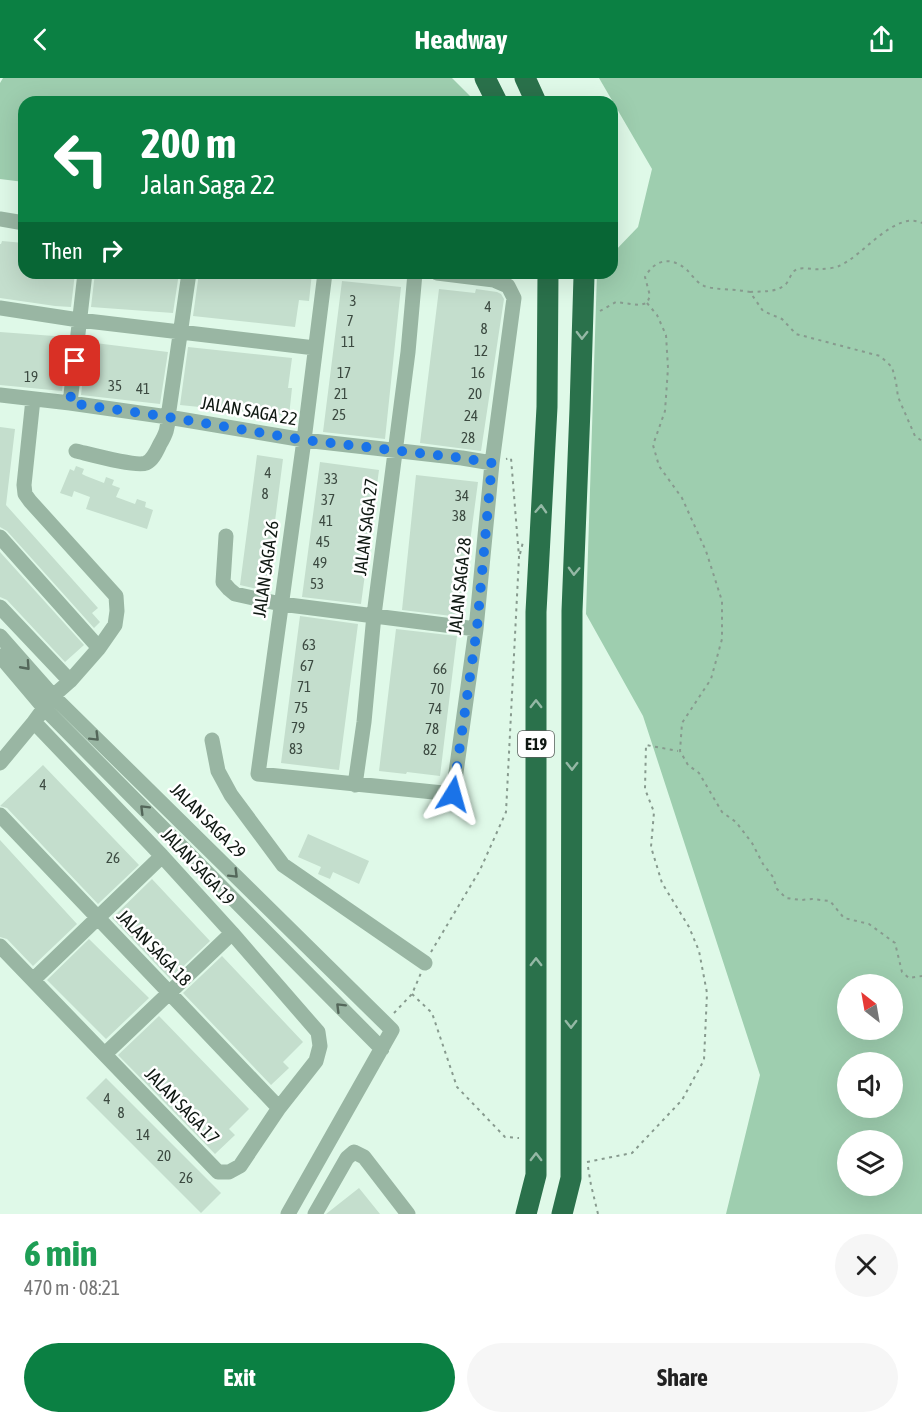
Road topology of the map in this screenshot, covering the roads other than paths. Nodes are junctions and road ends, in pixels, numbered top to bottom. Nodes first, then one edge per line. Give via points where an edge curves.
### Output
1 (485, 78) edge
2 (525, 78) edge
3 (494, 96) edge
4 (533, 96) edge
5 (0, 219) edge
6 (18, 222) edge
7 (84, 279) edge
8 (188, 279) edge
9 (324, 279) edge
10 (414, 279) edge
11 (486, 279) edge
12 (548, 279) edge
13 (583, 279) edge
14 (0, 308) edge
15 (79, 320) junction
16 (180, 332) junction
17 (315, 348) junction
18 (0, 395) edge
19 (33, 399) junction
20 (70, 403) junction
21 (168, 417) junction
22 (304, 440) junction
23 (76, 451) dead end
24 (395, 451) junction
25 (492, 463) junction
26 (226, 536) dead end
27 (0, 537) edge
28 (281, 604) junction
29 (0, 607) edge
30 (374, 615) junction
31 (477, 628) junction
32 (0, 636) edge
33 (99, 648) junction
34 (0, 657) edge
35 (70, 681) junction
36 (49, 702) junction
37 (34, 722) junction
38 (212, 740) dead end
39 (0, 763) edge
40 (355, 785) junction
41 (0, 815) edge
42 (162, 856) junction
43 (99, 918) junction
44 (232, 933) junction
45 (0, 946) edge
46 (425, 963) road end
47 (33, 980) junction
48 (170, 993) junction
49 (320, 1046) joint
50 (378, 1046) junction
51 (105, 1054) junction
52 (279, 1108) junction
53 (276, 1214) edge
54 (288, 1214) edge
55 (315, 1214) edge
56 (408, 1214) edge
57 (526, 1214) edge
58 (562, 1214) edge

1 - 3 highway
2 - 4 highway
5 - 6 street
7 - 15 street
8 - 16 street
9 - 17 street, JALAN SAGA 26
10 - 24 street, JALAN SAGA 27
11 - 25 street, JALAN SAGA 28 via 508,286 514,298
57 -> 12 highway, E19, bridge via 536,1175 536,612 547,407
13 -> 58 highway, E19, bridge via 572,611 571,1178
14 - 15 street
15 - 16 street
15 - 20 street
16 - 17 street
16 - 21 street
17 - 22 street, JALAN SAGA 26
18 - 19 street, JALAN SAGA 22
19 - 20 street, JALAN SAGA 22
19 - 33 street via 26,494 116,596 115,625
20 - 21 street, JALAN SAGA 22
21 - 22 street, JALAN SAGA 22
21 - 23 street via 168,430 151,460 144,464
22 - 24 street, JALAN SAGA 22
22 - 28 street, JALAN SAGA 26
24 - 25 street, JALAN SAGA 22
24 - 30 street, JALAN SAGA 27
25 - 31 street, JALAN SAGA 28
26 - 28 street via 223,582 235,594
27 - 33 street
28 - 30 street
28 - 40 street, JALAN SAGA 26 via 258,774
29 - 35 street
30 - 31 street
30 - 40 street, JALAN SAGA 27
31 - 40 street, JALAN SAGA 28 via 453,794
32 -> 36 street, JALAN SAGA 29
33 - 35 street
34 - 36 street, JALAN SAGA 29
35 - 36 street
36 - 37 street
50 -> 36 street, JALAN SAGA 29
36 -> 50 street, JALAN SAGA 29 via 389,1026
37 - 39 street
37 - 42 street, JALAN SAGA 19
38 - 46 street via 218,771 231,795 283,865
41 - 43 street, JALAN SAGA 18
42 - 43 street
42 - 44 street, JALAN SAGA 19
43 - 47 street
43 - 48 street, JALAN SAGA 18
44 - 48 street
44 - 49 street, JALAN SAGA 19 via 318,1032
45 - 47 street, JALAN SAGA 17
47 - 51 street, JALAN SAGA 17
48 - 51 street
48 - 52 street, JALAN SAGA 18
49 - 52 street, JALAN SAGA 17 via 315,1061
50 - 53 street
50 - 54 street
51 - 52 street, JALAN SAGA 17 via 219,1172 240,1166
55 - 56 street via 354,1152 364,1157

